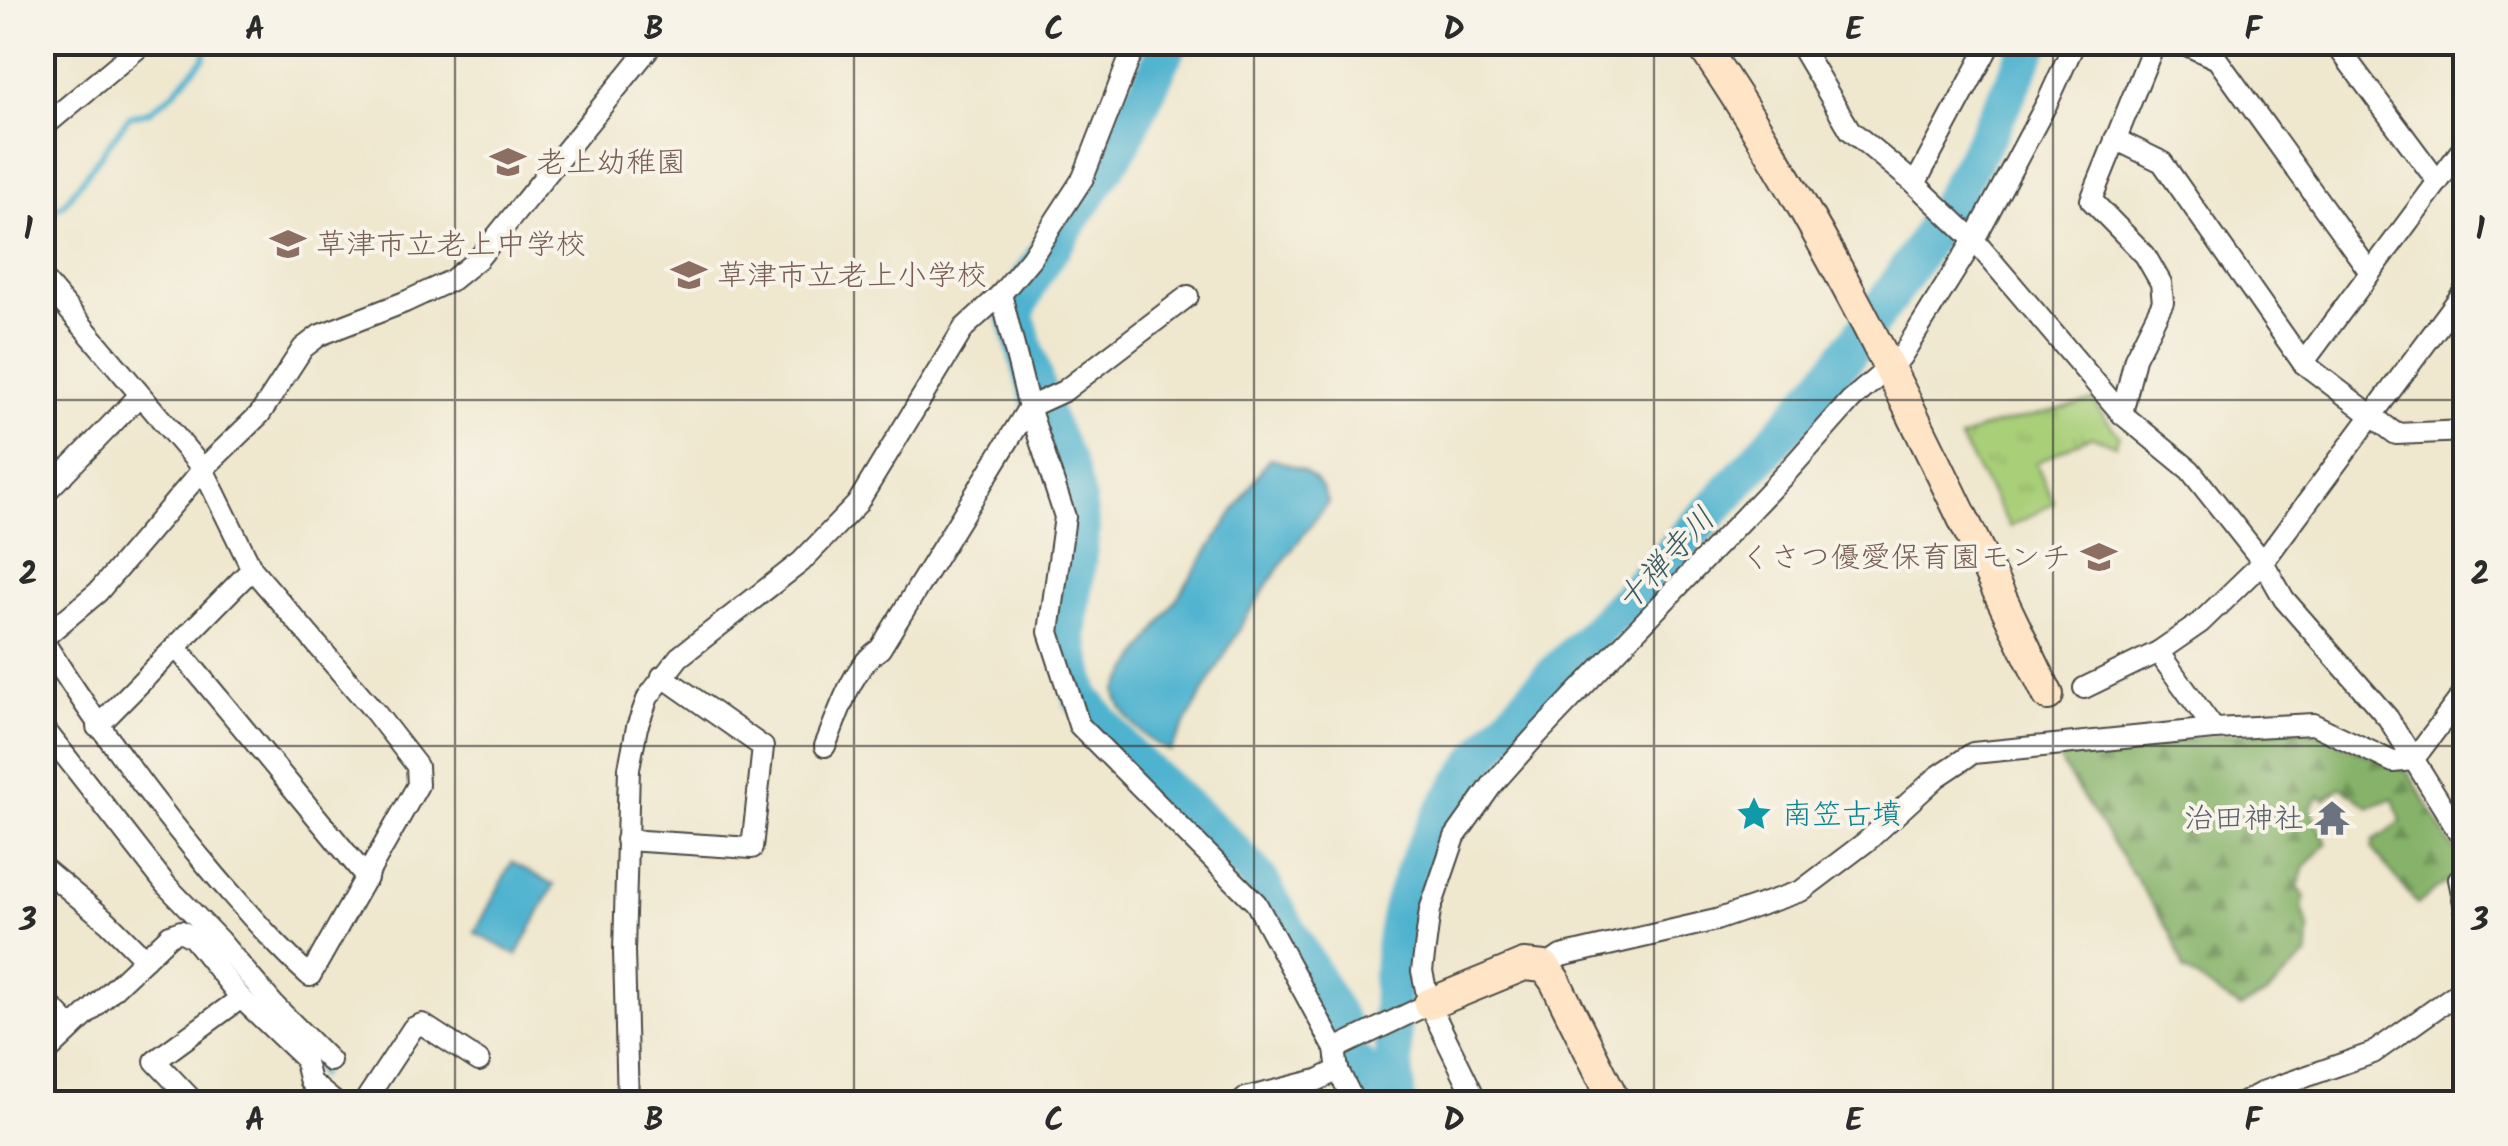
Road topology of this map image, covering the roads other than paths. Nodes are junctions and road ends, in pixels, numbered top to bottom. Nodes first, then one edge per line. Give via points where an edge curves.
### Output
1 (144, 42) edge
2 (654, 42) edge
3 (1136, 42) edge
4 (1700, 42) edge
5 (1798, 42) edge
6 (2075, 42) edge
7 (2155, 42) edge
8 (2180, 42) edge
9 (2334, 42) edge
10 (1986, 44) edge
11 (42, 128) edge
12 (2115, 139) junction
13 (2466, 144) edge
14 (2438, 182) junction
15 (1922, 191) junction
16 (1974, 240) junction
17 (2370, 272) junction
18 (42, 278) edge
19 (2466, 290) edge
20 (1001, 294) junction
21 (1188, 296) dead end
22 (2302, 363) junction
23 (1888, 368) junction
24 (139, 396) junction
25 (1038, 403) junction
26 (2122, 414) junction
27 (2373, 415) junction
28 (2466, 432) edge
29 (42, 453) edge
30 (203, 470) junction
31 (62, 476) junction
32 (42, 496) edge
33 (2264, 562) junction
34 (252, 568) junction
35 (42, 639) edge
36 (178, 648) junction
37 (2158, 652) junction
38 (662, 676) junction
39 (2084, 688) dead end
40 (2466, 690) edge
41 (2048, 695) dead end
42 (42, 726) edge
43 (98, 727) junction
44 (2214, 729) junction
45 (824, 746) dead end
46 (2413, 760) junction
47 (626, 840) junction
48 (2466, 844) edge
49 (42, 867) edge
50 (2466, 874) edge
51 (367, 878) junction
52 (2466, 913) edge
53 (145, 959) junction
54 (1545, 967) junction
55 (2466, 987) edge
56 (42, 997) edge
57 (241, 998) junction
58 (1417, 1010) junction
59 (72, 1028) junction
60 (42, 1057) edge
61 (1336, 1060) junction
62 (330, 1061) dead end
63 (479, 1061) dead end
64 (196, 1104) edge
65 (337, 1104) edge
66 (364, 1104) edge
67 (628, 1104) edge
68 (1239, 1104) edge
69 (1355, 1104) edge
70 (1478, 1104) edge
71 (1616, 1104) edge
72 (2240, 1104) edge

1 - 11 street
2 - 30 street via 478,259 452,280 320,334 303,348 260,414
3 - 20 street via 1084,178
4 - 23 street via 1844,277
5 - 15 street via 1850,130
6 - 16 street
7 - 12 street
8 - 17 street via 2216,58
9 - 14 street
10 - 15 street
12 - 22 street via 2162,162
12 - 26 street via 2091,200 2145,255 2164,302 2136,358
13 - 14 street
14 - 17 street
15 - 16 street
16 - 23 street
16 - 26 street
17 - 22 street
18 - 24 street
19 - 27 street
20 - 25 street
20 - 38 street via 964,328 857,504 801,562
21 - 25 street via 1064,391
22 - 27 street
23 - 41 street
23 - 58 street via 1850,400 1492,785 1455,838 1440,874
24 - 30 street
24 - 31 street
25 - 45 street via 871,654
25 - 61 street via 1065,517 1050,632 1079,725 1256,903
26 - 33 street via 2190,470
27 - 28 street via 2396,434
27 - 33 street
29 - 31 street
30 - 34 street
30 - 35 street via 98,592
31 - 32 street
33 - 37 street
33 - 46 street via 2284,599 2388,718
34 - 36 street
34 - 51 street via 417,766 418,785
35 - 43 street
36 - 43 street
36 - 51 street
37 - 39 street
37 - 44 street
38 - 47 street via 637,726
38 - 47 street via 763,747 752,848
40 - 46 street
42 - 62 street via 166,885
43 - 51 street via 184,838 310,976
44 - 46 street via 2313,724 2393,762
44 - 54 street via 1973,753 1801,891 1716,920 1561,956
46 - 48 street
47 - 67 street
49 - 53 street
50 - 52 street via 2459,879
53 - 57 street via 182,931
53 - 59 street
54 - 58 street via 1524,964
54 - 71 street
55 - 72 street via 2374,1053
56 - 59 street
57 - 64 street via 156,1060
57 - 65 street via 304,1058 310,1082
58 - 61 street via 1364,1035
58 - 70 street
59 - 60 street
61 - 68 street via 1318,1080
61 - 69 street
63 - 66 street via 422,1024

